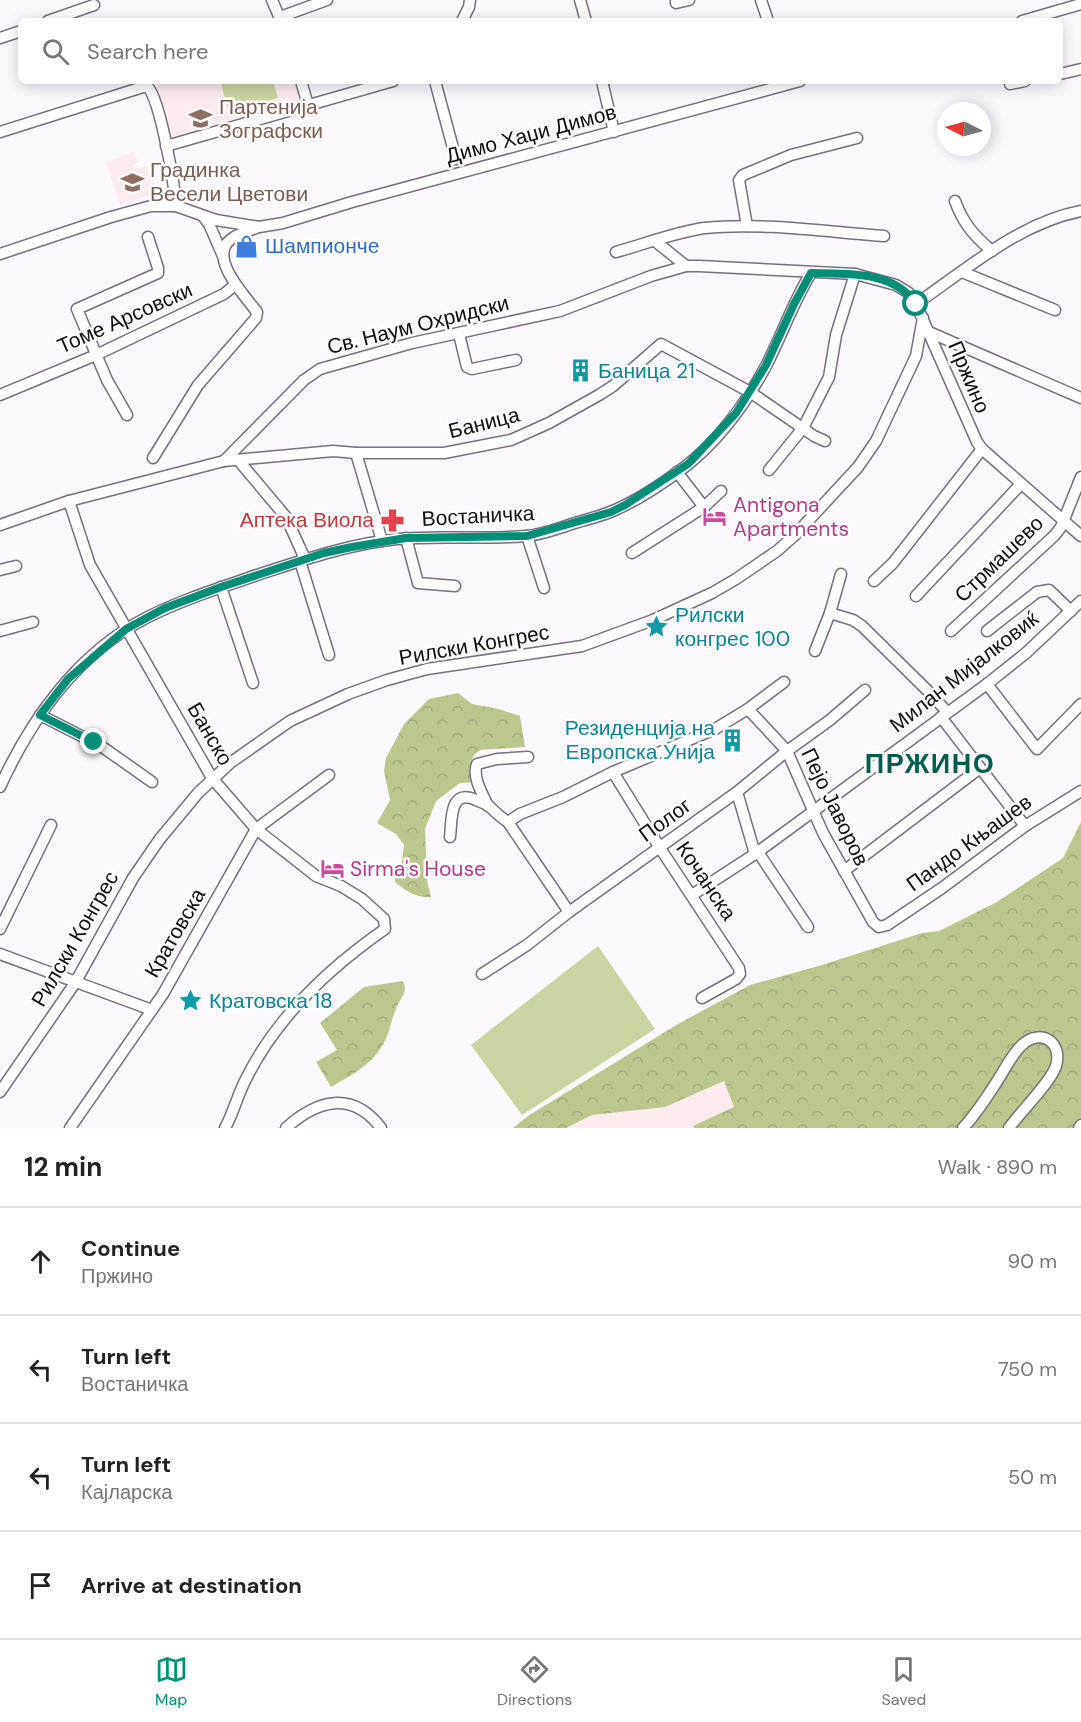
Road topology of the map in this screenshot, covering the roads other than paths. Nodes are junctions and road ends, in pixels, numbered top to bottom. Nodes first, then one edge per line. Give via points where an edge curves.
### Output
1 (272, 0) edge
2 (327, 0) edge
3 (470, 0) edge
4 (580, 0) edge
5 (689, 0) edge
6 (761, 0) edge
7 (676, 1) edge
8 (1081, 4) edge
9 (94, 5) dead end
10 (57, 18) edge
11 (281, 18) edge
12 (283, 18) edge
13 (464, 18) edge
14 (585, 18) edge
15 (767, 18) edge
16 (1032, 18) edge
17 (18, 32) edge
18 (0, 38) edge
19 (1081, 69) edge
20 (1063, 73) edge
21 (302, 84) edge
22 (382, 84) edge
23 (436, 84) edge
24 (603, 84) edge
25 (789, 84) edge
26 (308, 105) junction
27 (0, 132) edge
28 (614, 132) junction
29 (857, 138) dead end
30 (166, 146) junction
31 (456, 159) dead end
32 (955, 201) dead end
33 (176, 206) junction
34 (1081, 211) edge
35 (203, 216) junction
36 (747, 226) junction
37 (259, 227) junction
38 (884, 236) dead end
39 (148, 237) dead end
40 (655, 241) junction
41 (992, 251) junction
42 (616, 252) dead end
43 (0, 254) edge
44 (223, 256) junction
45 (686, 266) junction
46 (963, 272) junction
47 (811, 273) junction
48 (855, 274) junction
49 (235, 285) junction
50 (916, 304) junction
51 (1055, 310) dead end
52 (923, 318) junction
53 (928, 332) junction
54 (459, 333) junction
55 (934, 344) junction
56 (96, 355) junction
57 (916, 356) junction
58 (516, 360) dead end
59 (750, 392) junction
60 (0, 395) edge
61 (1081, 398) edge
62 (128, 415) dead end
63 (803, 428) junction
64 (825, 441) dead end
65 (982, 449) junction
66 (356, 453) junction
67 (153, 458) dead end
68 (224, 461) junction
69 (239, 461) junction
70 (769, 470) dead end
71 (677, 472) junction
72 (1081, 477) edge
73 (1021, 484) junction
74 (722, 490) dead end
75 (69, 501) junction
76 (704, 507) junction
77 (1063, 521) junction
78 (0, 525) edge
79 (527, 536) junction
80 (1081, 536) edge
81 (406, 538) junction
82 (382, 541) junction
83 (632, 552) dead end
84 (303, 560) junction
85 (16, 566) dead end
86 (0, 570) edge
87 (841, 574) dead end
88 (874, 581) dead end
89 (455, 586) dead end
90 (221, 587) junction
91 (544, 588) dead end
92 (916, 596) dead end
93 (1081, 601) edge
94 (1071, 611) junction
95 (830, 613) junction
96 (33, 622) dead end
97 (126, 629) junction
98 (951, 631) dead end
99 (987, 631) dead end
100 (0, 632) edge
101 (814, 651) dead end
102 (329, 655) dead end
103 (784, 682) dead end
104 (253, 683) dead end
105 (987, 684) junction
106 (865, 690) dead end
107 (1081, 704) edge
108 (748, 709) junction
109 (944, 714) junction
110 (40, 715) junction
111 (787, 751) junction
112 (528, 757) dead end
113 (5, 762) edge
114 (980, 768) junction
115 (613, 772) junction
116 (329, 775) dead end
117 (212, 778) junction
118 (152, 782) dead end
119 (0, 787) edge
120 (1081, 791) edge
121 (737, 792) junction
122 (488, 806) junction
123 (812, 811) junction
124 (507, 822) junction
125 (51, 825) dead end
126 (1025, 826) junction
127 (255, 829) junction
128 (450, 837) dead end
129 (660, 848) junction
130 (756, 853) junction
131 (844, 871) junction
132 (692, 895) junction
133 (569, 912) junction
134 (808, 927) dead end
135 (879, 927) joint
136 (0, 929) edge
137 (0, 954) edge
138 (483, 974) dead end
139 (75, 983) junction
140 (702, 998) dead end
141 (152, 1010) junction
142 (0, 1092) edge
143 (70, 1128) edge
144 (225, 1128) edge
145 (286, 1128) edge
146 (381, 1128) edge
147 (963, 1128) edge
148 (1009, 1128) edge

1 - 11 street
2 - 12 street
3 - 13 street
4 - 14 street
5 - 7 street
6 - 15 street
8 - 16 street
9 - 10 street
17 - 18 street
19 - 20 street
21 - 26 street
22 - 26 street
23 - 31 street
24 - 28 street
25 - 28 street, Димо Хаџи Димов
26 - 30 street
27 - 30 street via 146,87 152,93
28 - 37 street, Димо Хаџи Димов
29 - 36 street via 791,155 743,175 739,180
30 - 33 street
32 - 41 street via 966,225
33 - 35 street
33 - 43 street via 135,209
34 - 41 street via 1028,230
35 - 37 street
35 - 44 street
36 - 38 street
36 - 40 street via 702,228
37 - 44 street via 231,239
39 - 56 street via 158,273 77,309
40 - 42 street
40 - 45 street
41 - 46 street
44 - 49 street
45 - 47 street, Св. Наум Охридски
45 - 54 street, Св. Наум Охридски via 560,311
46 - 50 street
46 - 51 street
47 - 48 street, Пржино
47 - 59 street, Востаничка
48 - 50 street, Пржино via 896,285 909,293
48 - 63 street via 836,335 829,377
49 - 56 street, Томе Арсовски via 224,294
49 - 67 street via 257,312 256,318 198,385
50 - 52 street, Пржино
52 - 53 street, Пржино
52 - 57 street, Рилски Конгрес
53 - 55 street, Пржино
53 - 61 street
54 - 58 street via 466,367
54 - 68 street, Св. Наум Охридски via 320,369 304,380
55 - 57 street
55 - 65 street, Пржино
56 - 60 street, Томе Арсовски
56 - 62 street
57 - 117 street, Рилски Конгрес via 876,441 858,467 795,535 736,579 653,620 582,646 427,669 348,694 290,721
59 - 63 street
59 - 66 street, Баница via 661,344 599,395 511,440 444,453
59 - 71 street, Востаничка via 719,434
63 - 64 street
63 - 70 street
65 - 73 street, Пржино
65 - 88 street via 893,563
66 - 69 street, Баница via 305,452
66 - 82 street
68 - 69 street, Баница
68 - 75 street
69 - 84 street via 286,517
71 - 76 street
71 - 79 street, Востаничка via 616,509
72 - 77 street, Стрмашево
73 - 77 street, Пржино
73 - 92 street
74 - 76 street
75 - 78 street
75 - 97 street, Банско via 90,565
76 - 83 street
77 - 80 street, Пржино
77 - 98 street, Стрмашево via 1055,535
79 - 81 street, Востаничка
79 - 91 street
81 - 82 street, Востаничка
81 - 89 street via 418,583
82 - 84 street, Востаничка
84 - 90 street, Востаничка
84 - 102 street
85 - 86 street
87 - 95 street
90 - 97 street, Востаничка via 165,608
90 - 104 street
93 - 94 street, Милан Мијалковиќ
94 - 99 street via 1049,590 1037,592
94 - 105 street, Милан Мијалковиќ
95 - 101 street
95 - 109 street via 862,626 931,694
96 - 100 street
97 - 110 street, Востаничка via 68,679
97 - 117 street, Банско
103 - 108 street
105 - 107 street via 1037,749
105 - 109 street, Милан Мијалковиќ
106 - 111 street, Полог
108 - 111 street, Пејо Јаворов
108 - 115 street via 715,729
109 - 114 street
109 - 123 street, Милан Мијалковиќ
110 - 113 street, Востаничка
110 - 118 street via 101,746
111 - 121 street, Полог
111 - 123 street, Пејо Јаворов
112 - 122 street via 477,764 478,784
113 - 119 street, Востаничка
114 - 126 street
114 - 131 street
115 - 124 street
115 - 129 street, Кочанска
116 - 127 street, Кратовска
117 - 127 street, Банско
117 - 139 street, Рилски Конгрес via 159,840
120 - 126 street, Пандо Књашев
121 - 129 street, Полог
121 - 130 street
122 - 124 street
122 - 128 street via 468,797 460,798 454,806
123 - 130 street, Милан Мијалковиќ
123 - 131 street, Пејо Јаворов
124 - 133 street
125 - 136 street
126 - 135 street, Пандо Књашев via 942,888
127 - 141 street, Кратовска
127 - 144 street, Банско via 316,876 362,899 382,916 385,929 358,947 294,1006 245,1078
129 - 132 street, Кочанска
129 - 133 street, Полог
130 - 132 street, Милан Мијалковиќ
130 - 134 street
131 - 135 street, Пејо Јаворов
132 - 140 street, Кочанска via 740,974
133 - 138 street, Полог
137 - 139 street
139 - 141 street
139 - 142 street, Рилски Конгрес
141 - 143 street, Кратовска
145 - 146 street via 310,1109 337,1103 356,1106
147 - 148 street via 1021,1046 1035,1037 1048,1038 1058,1053 1055,1069

